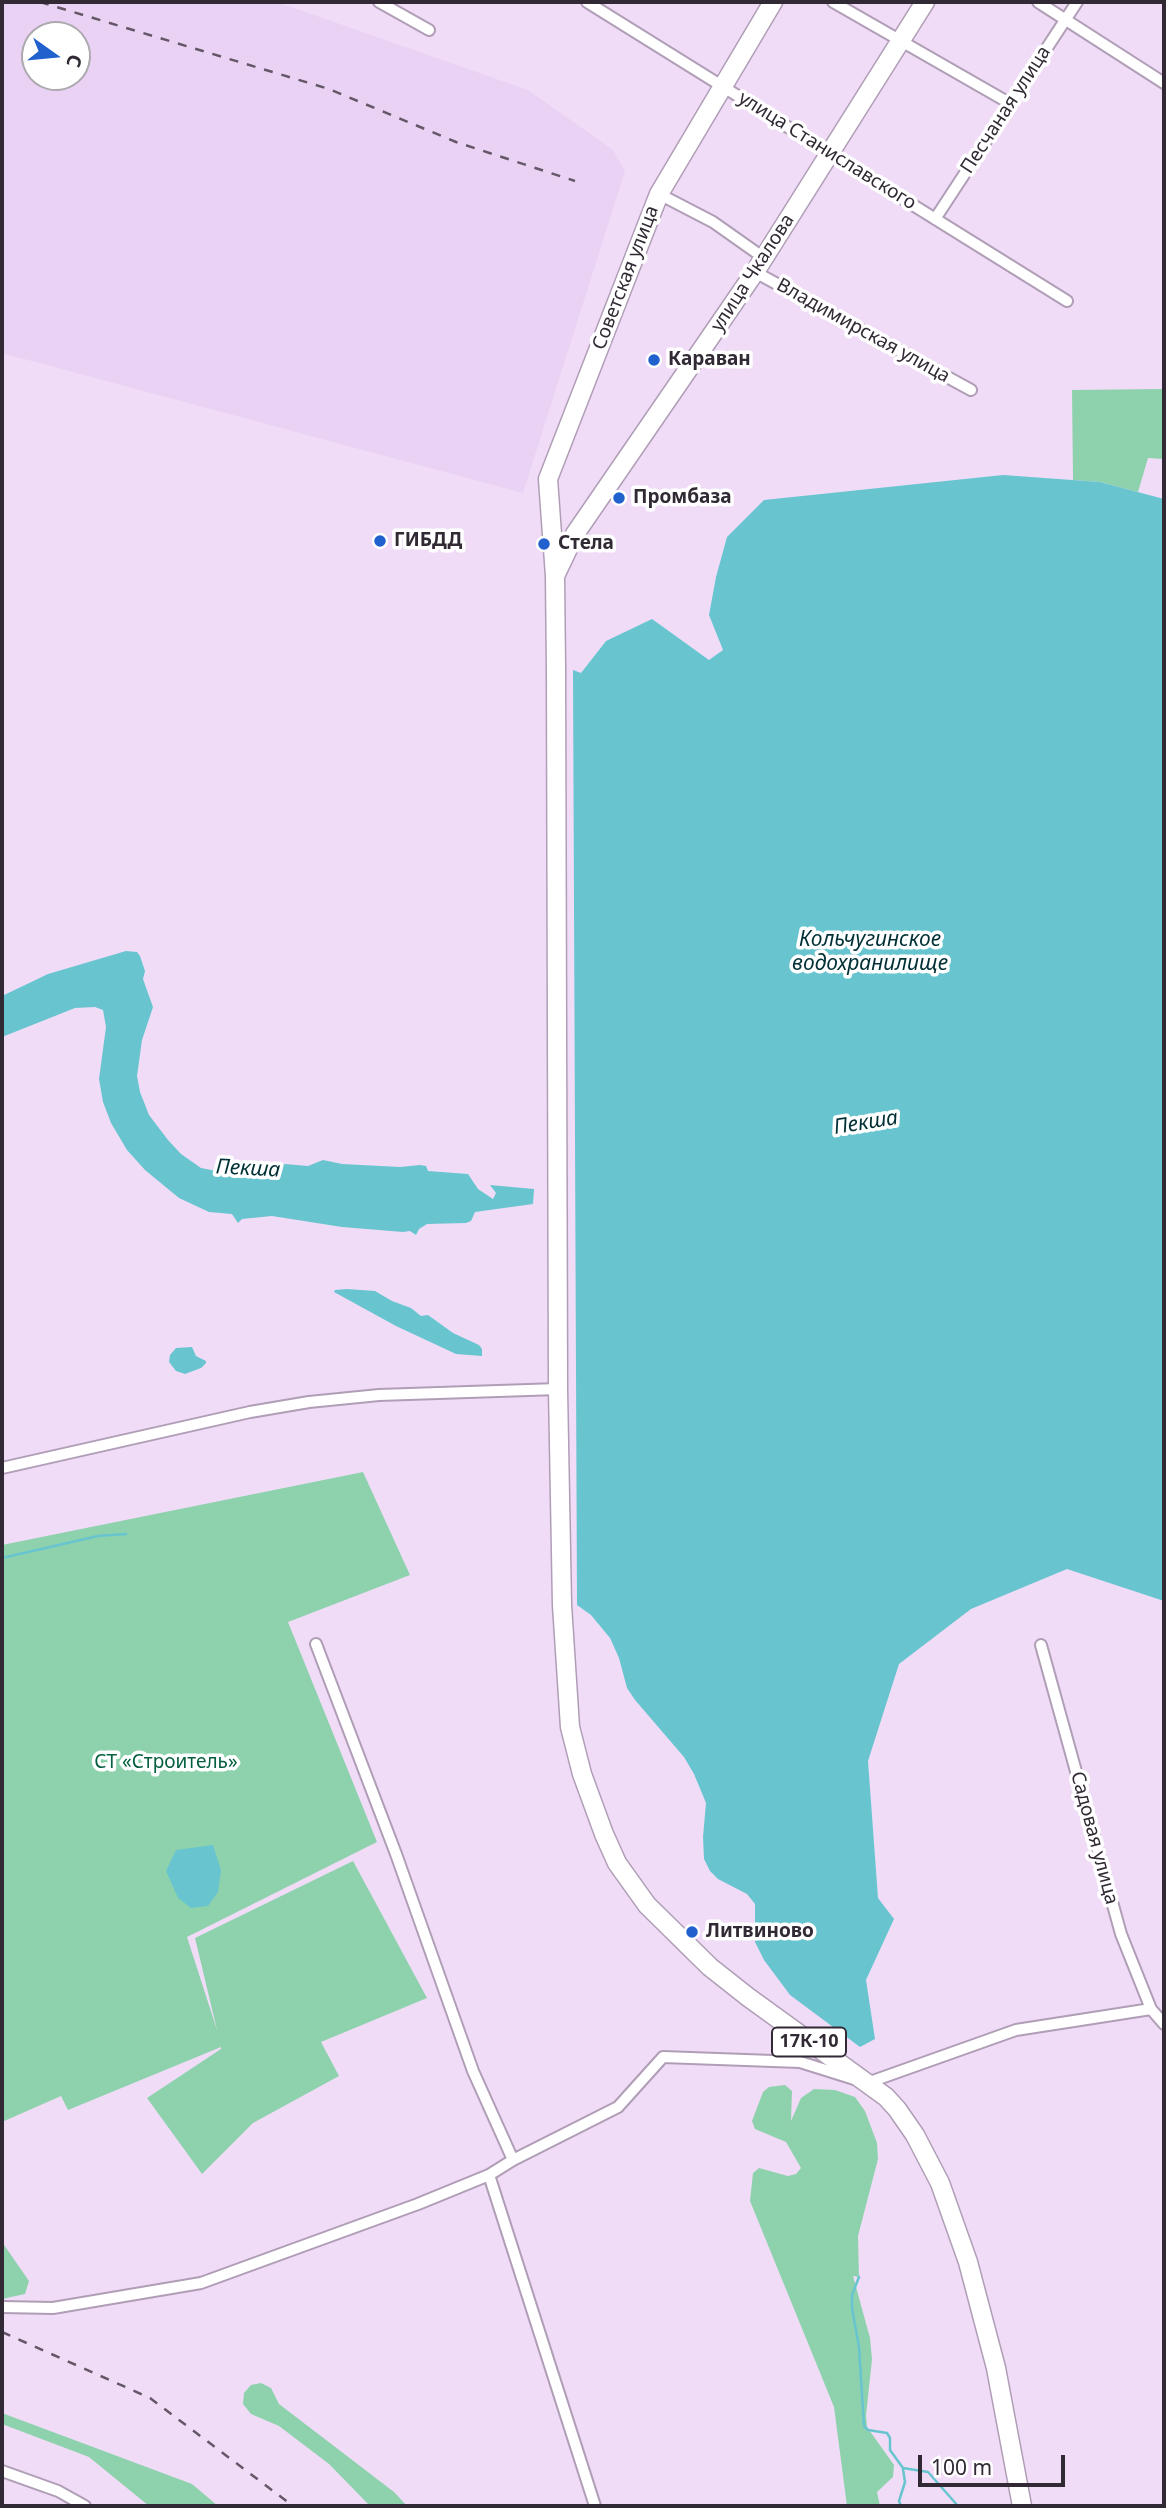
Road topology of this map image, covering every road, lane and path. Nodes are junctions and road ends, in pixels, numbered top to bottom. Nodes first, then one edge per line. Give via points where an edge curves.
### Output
1 (379, 2) edge
2 (587, 2) edge
3 (773, 2) edge
4 (833, 2) edge
5 (925, 2) edge
6 (1038, 2) edge
7 (1077, 2) edge
8 (1066, 19) junction
9 (429, 30) dead end
10 (900, 41) junction
11 (1164, 82) edge
12 (723, 86) junction
13 (1011, 104) junction
14 (829, 153) junction
15 (659, 194) junction
16 (935, 219) junction
17 (760, 265) junction
18 (1067, 301) dead end
19 (971, 390) dead end
20 (555, 576) junction
21 (558, 1389) junction
22 (2, 1468) edge
23 (316, 1644) dead end
24 (1041, 1645) dead end
25 (1151, 2009) junction
26 (1164, 2024) edge
27 (867, 2083) junction
28 (513, 2160) junction
29 (489, 2175) junction
30 (2, 2307) edge
31 (2, 2471) edge
32 (85, 2506) edge
33 (595, 2506) edge
34 (1022, 2506) edge

1 - 9 street
2 - 12 street, улица Станиславского
3 - 12 main road, Советская улица
4 - 10 street
5 - 10 main road, улица Чкалова
6 - 8 street
7 - 8 street, Песчаная улица
8 - 11 street
8 - 13 street, Песчаная улица
10 - 13 street
10 - 14 main road, улица Чкалова
12 - 14 street, улица Станиславского
12 - 15 main road, Советская улица
13 - 16 street, Песчаная улица
14 - 16 street, улица Станиславского
14 - 17 main road, улица Чкалова
15 - 17 street, Владимирская улица via 713,222
15 - 20 main road, Советская улица via 548,479
16 - 18 street, улица Станиславского
17 - 19 street, Владимирская улица
17 - 20 main road, улица Чкалова via 575,534
20 - 21 main road, Советская улица
21 - 22 street via 309,1402
21 - 27 main road, Советская улица / 17К-10 via 562,1605 570,1727 592,1805 617,1863 647,1905 710,1967
23 - 28 street via 474,2071
24 - 25 street, Садовая улица via 1121,1934
25 - 26 street, Садовая улица
25 - 27 street via 1016,2030
27 - 28 street via 800,2062 663,2057 618,2107
27 - 34 main road, 17К-10 via 906,2120 951,2212 996,2368
28 - 29 street
29 - 30 street via 201,2283 53,2308
29 - 33 street
31 - 32 street

